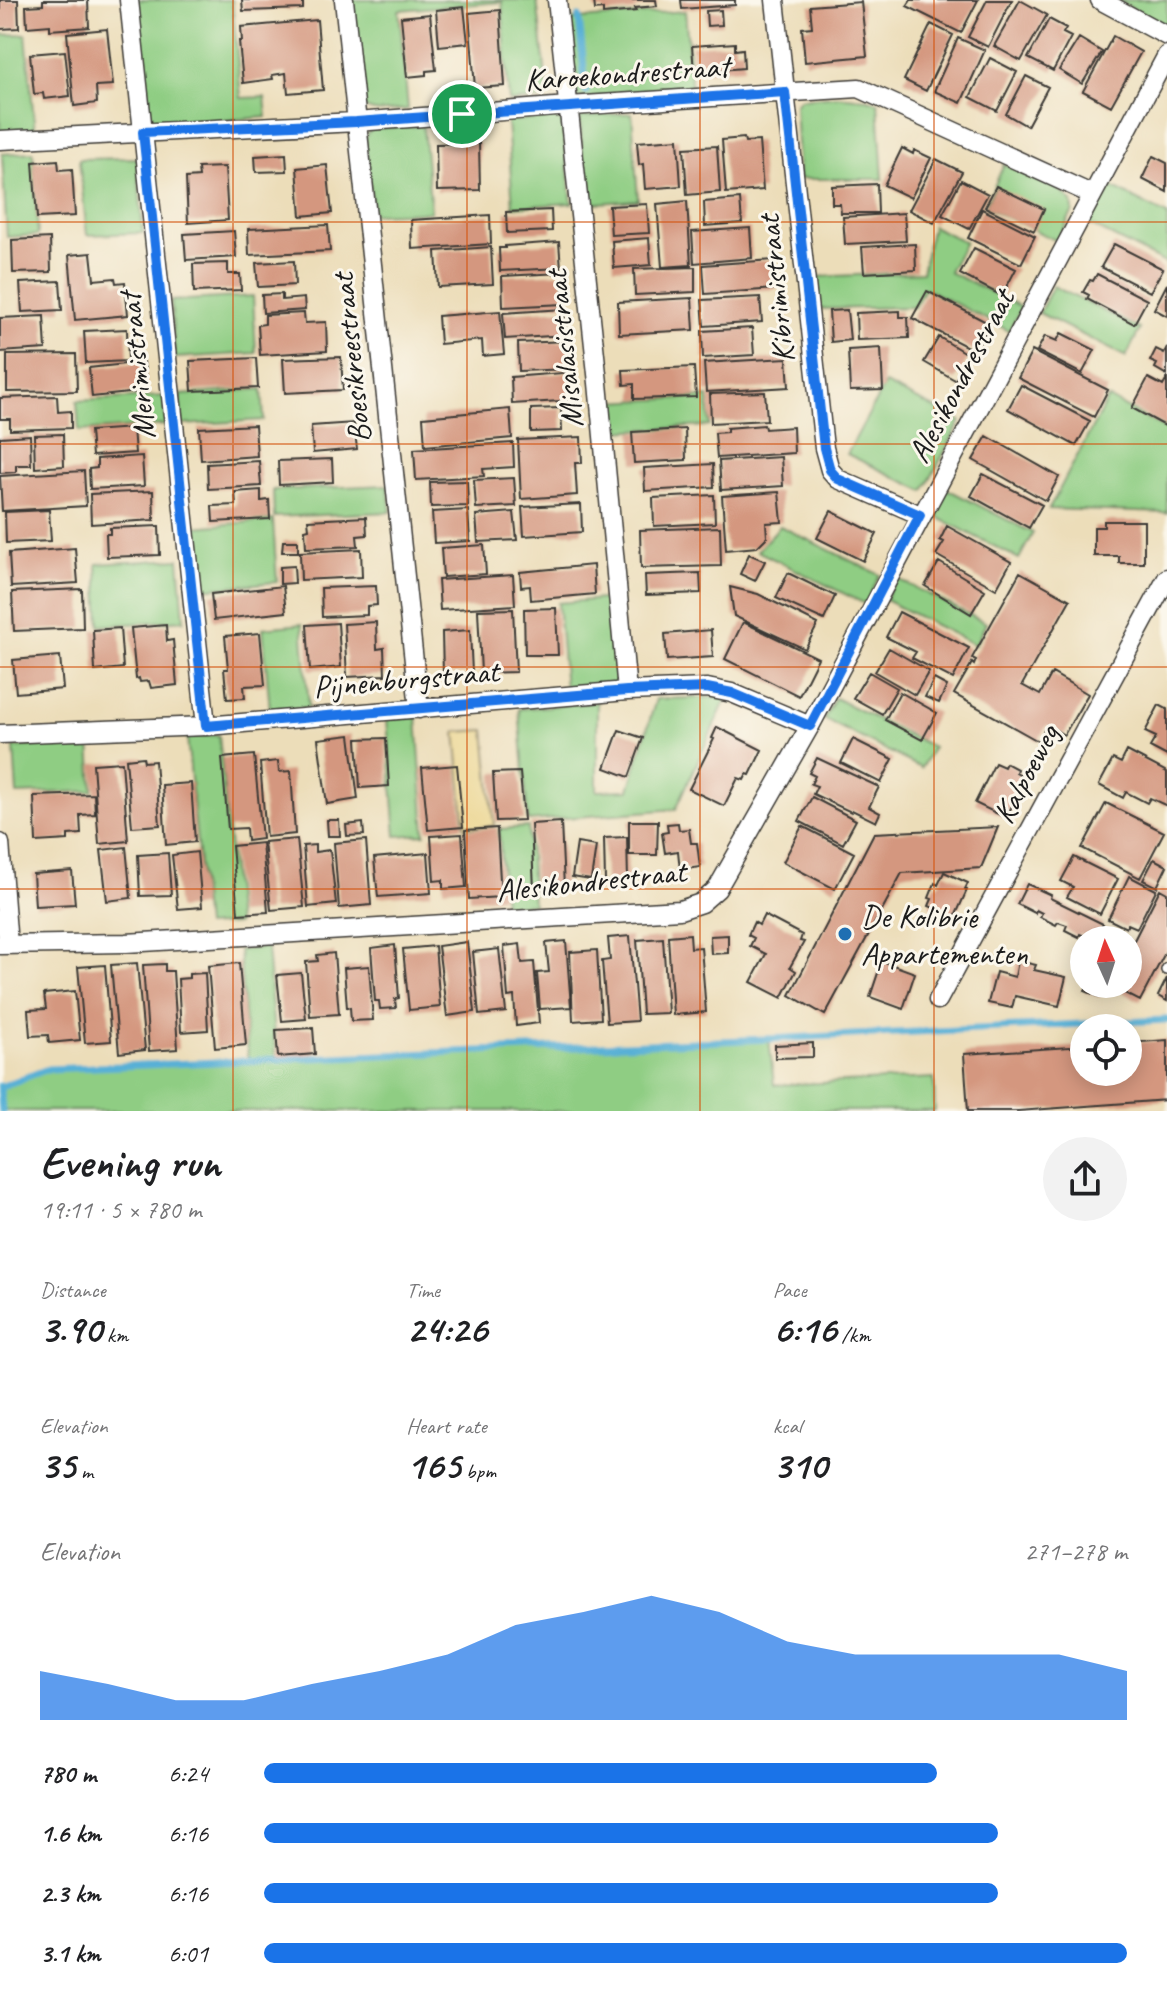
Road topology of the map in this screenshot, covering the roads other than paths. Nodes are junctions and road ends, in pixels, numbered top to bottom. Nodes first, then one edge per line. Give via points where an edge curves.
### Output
1 (129, 0) edge
2 (344, 0) edge
3 (557, 0) edge
4 (775, 0) edge
5 (1100, 0) edge
6 (1167, 36) edge
7 (1167, 55) edge
8 (785, 92) junction
9 (568, 106) junction
10 (356, 122) junction
11 (143, 132) junction
12 (0, 140) edge
13 (1091, 194) junction
14 (920, 515) junction
15 (1167, 578) edge
16 (627, 691) junction
17 (419, 709) junction
18 (206, 726) junction
19 (810, 726) junction
20 (0, 734) edge
21 (0, 843) edge
22 (4, 945) edge
23 (938, 1000) dead end

1 - 11 street, Merimistraat
2 - 10 street, Boesikreestraat
3 - 9 street, Misalasistraat
4 - 8 street, Kibrimistraat
5 - 6 street
7 - 13 street, Alesikondrestraat
8 - 9 street, Karoekondrestraat
8 - 13 street, Karoekondrestraat via 859,88
8 - 14 street, Kibrimistraat via 830,470 838,479
9 - 10 street, Karoekondrestraat
9 - 16 street, Misalasistraat
10 - 11 street, Karoekondrestraat
10 - 17 street, Boesikreestraat
11 - 12 street, Karoekondrestraat
11 - 18 street, Merimistraat
13 - 14 street, Alesikondrestraat
14 - 19 street, Alesikondrestraat
15 - 23 street, Kalpoeweg
16 - 17 street, Pijnenburgstraat
16 - 19 street, Pijnenburgstraat via 707,688
17 - 18 street, Pijnenburgstraat
18 - 20 street, Pijnenburgstraat
19 - 22 street, Alesikondrestraat via 717,889 701,903 680,910 173,941
21 - 22 street

